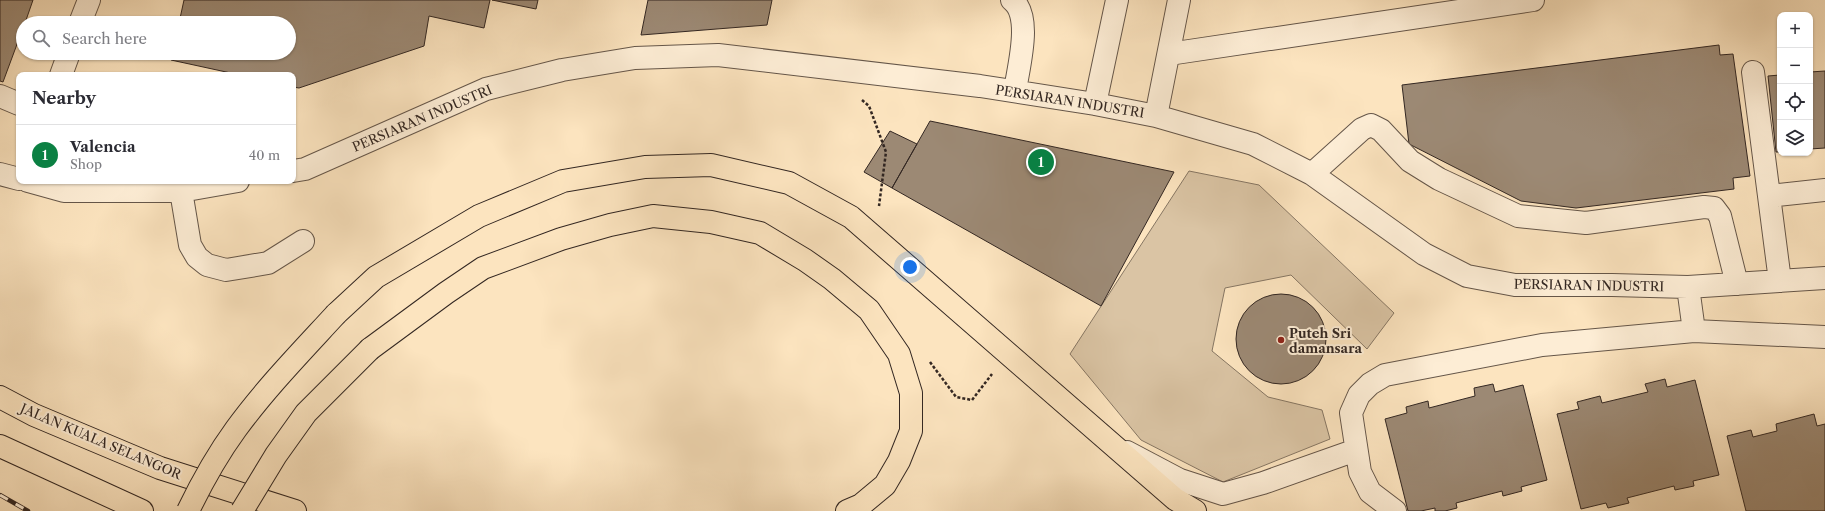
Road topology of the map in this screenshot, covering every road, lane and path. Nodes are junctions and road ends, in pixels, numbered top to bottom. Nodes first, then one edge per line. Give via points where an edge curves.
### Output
1 (89, 0) edge
2 (1012, 0) edge
3 (1117, 0) edge
4 (1179, 0) edge
5 (1533, 0) edge
6 (83, 16) edge
7 (1169, 54) junction
8 (66, 60) edge
9 (62, 72) edge
10 (1754, 72) dead end
11 (1015, 91) junction
12 (0, 96) edge
13 (859, 96) dead end
14 (16, 103) edge
15 (1095, 104) junction
16 (1156, 116) junction
17 (296, 170) edge
18 (0, 174) edge
19 (1312, 174) junction
20 (16, 178) edge
21 (39, 184) edge
22 (222, 184) edge
23 (1825, 190) edge
24 (181, 192) junction
25 (1769, 196) junction
26 (303, 241) dead end
27 (886, 247) junction
28 (1825, 278) edge
29 (1780, 281) junction
30 (1737, 284) junction
31 (1688, 287) junction
32 (1694, 331) junction
33 (1825, 337) edge
34 (1008, 353) junction
35 (899, 354) junction
36 (0, 397) edge
37 (1110, 442) junction
38 (0, 446) edge
39 (1356, 450) junction
40 (142, 511) edge
41 (188, 511) edge
42 (242, 511) edge
43 (295, 511) edge
44 (847, 511) edge
45 (1195, 511) edge
46 (1395, 511) edge

1 - 6 street
2 - 11 street via 1022,14 1024,31
3 - 15 street
4 - 7 street
5 - 7 street
7 - 16 street
8 - 9 street
10 - 25 street
11 - 15 street, PERSIARAN INDUSTRI
11 - 17 street, PERSIARAN INDUSTRI via 718,55 635,58 562,70 486,89 305,169
12 - 14 street
13 - 27 path via 869,106 886,152 878,211
15 - 16 street, PERSIARAN INDUSTRI
16 - 19 street, PERSIARAN INDUSTRI via 1253,144
18 - 20 street
19 - 30 street via 1362,129 1371,125 1380,130 1410,161 1439,179 1518,216 1586,223 1704,207 1714,208 1720,216
19 - 31 street, PERSIARAN INDUSTRI via 1424,254 1467,276 1515,285
21 - 24 street via 64,191
22 - 24 street
23 - 25 street
24 - 26 street via 190,245 197,257 207,265 226,270 268,263
25 - 29 street
27 - 34 highway
27 - 41 highway, bridge via 851,217 790,183 711,165 645,167 563,181 479,216 376,277 336,314 276,379 236,429 205,476
28 - 29 street, PERSIARAN INDUSTRI
29 - 30 street, PERSIARAN INDUSTRI
30 - 31 street, PERSIARAN INDUSTRI
31 - 32 street
32 - 33 street
32 - 39 street via 1542,344 1385,375 1370,384 1359,395 1351,413
34 - 35 path via 972,400 956,397 924,353
34 - 37 highway
35 - 42 highway, bridge via 869,310 832,279 760,233 711,222 653,216 610,225 561,239 483,268 446,292 370,349 306,413 276,455
35 - 44 highway via 911,393 911,431 899,461 885,485 861,505
36 - 43 highway, JALAN KUALA SELANGOR via 34,415 160,468
37 - 39 street via 1180,480 1223,494 1263,483
37 - 45 highway via 1175,499
38 - 40 highway
39 - 46 street via 1360,472 1370,492

